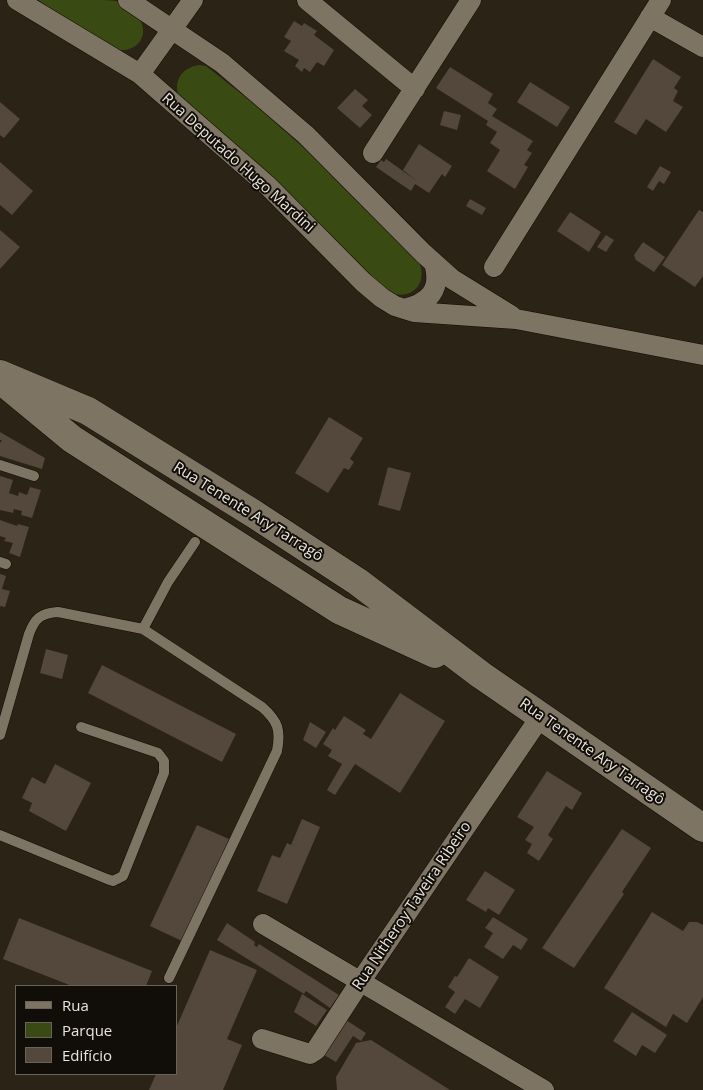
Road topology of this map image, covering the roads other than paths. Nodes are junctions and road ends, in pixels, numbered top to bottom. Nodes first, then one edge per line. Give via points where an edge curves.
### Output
1 (17, 0) edge
2 (128, 0) edge
3 (193, 0) edge
4 (472, 0) edge
5 (314, 3) edge
6 (656, 8) edge
7 (172, 29) junction
8 (703, 47) edge
9 (140, 74) junction
10 (415, 88) junction
11 (373, 154) dead end
12 (434, 263) junction
13 (494, 267) dead end
14 (404, 309) junction
15 (516, 319) junction
16 (703, 355) edge
17 (0, 374) edge
18 (0, 380) edge
19 (0, 465) edge
20 (34, 476) dead end
21 (196, 542) dead end
22 (143, 629) junction
23 (482, 675) junction
24 (541, 716) junction
25 (81, 727) dead end
26 (0, 735) edge
27 (703, 828) edge
28 (0, 835) edge
29 (263, 924) dead end
30 (169, 978) dead end
31 (360, 982) junction
32 (262, 1039) dead end
33 (539, 1088) edge

1 - 9 street, Rua Deputado Hugo Mardini
2 - 7 street, Rua Deputado Hugo Mardini
3 - 7 street
4 - 10 street
5 - 10 street
6 - 8 street
6 - 13 street
7 - 9 street
7 - 12 street, Rua Deputado Hugo Mardini via 222,63 306,135
9 - 14 street, Rua Deputado Hugo Mardini via 268,186 382,298
10 - 11 street
12 - 14 street via 436,286 432,294 420,305
12 - 15 street, Rua Deputado Hugo Mardini via 452,279
14 - 15 street, Rua Deputado Hugo Mardini
15 - 16 street, Rua Deputado Hugo Mardini
17 - 23 main road, Rua Tenente Ary Tarragô via 88,411 245,509 358,582
18 - 23 main road, Rua Tenente Ary Tarragô via 72,439 339,610
19 - 20 lane
21 - 22 lane via 168,582
22 - 26 lane via 58,612 39,616 29,634
22 - 30 lane via 262,706 272,715 279,738 277,751
23 - 24 main road, Rua Tenente Ary Tarragô
24 - 27 main road, Rua Tenente Ary Tarragô
24 - 31 street, Rua Nitheroy Taveira Ribeiro
25 - 28 lane via 158,753 164,761 164,773 123,876 107,880
29 - 31 street
31 - 32 street, Rua Nitheroy Taveira Ribeiro via 313,1052
31 - 33 street

